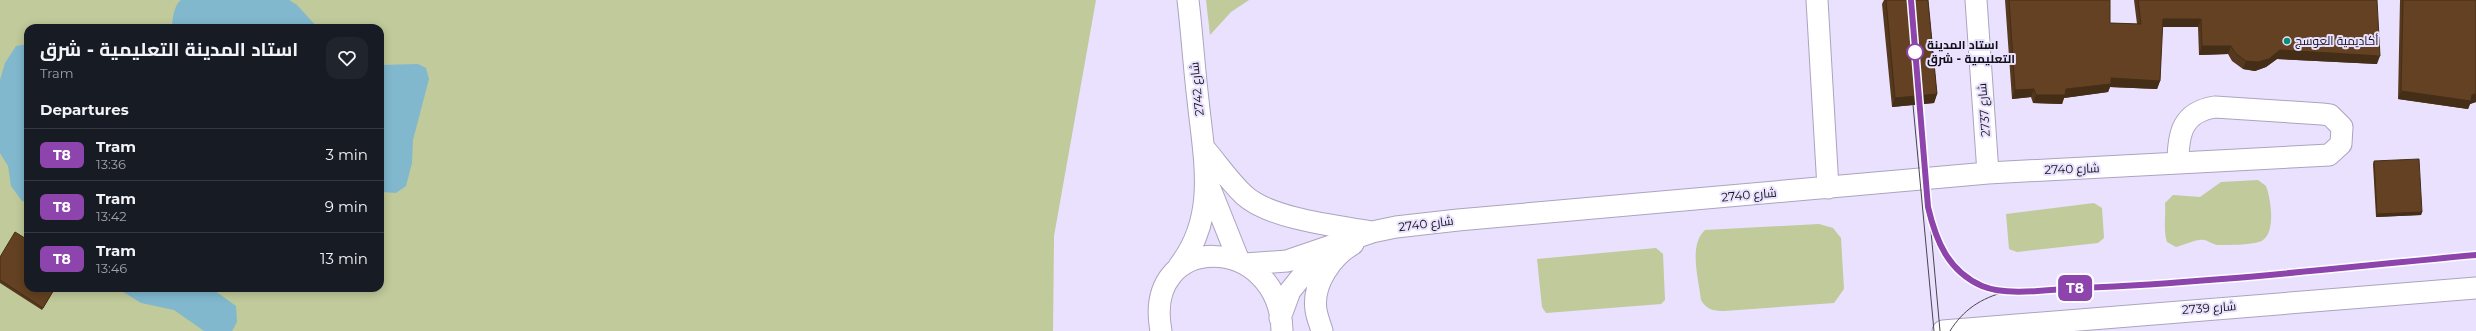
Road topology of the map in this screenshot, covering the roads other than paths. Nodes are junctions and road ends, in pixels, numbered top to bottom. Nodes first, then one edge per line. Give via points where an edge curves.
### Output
1 (1188, 0) edge
2 (1817, 0) edge
3 (1976, 0) edge
4 (1204, 148) junction
5 (2178, 164) junction
6 (1988, 173) junction
7 (1206, 178) junction
8 (1828, 188) junction
9 (1372, 232) junction
10 (1324, 250) junction
11 (1242, 262) junction
12 (1179, 266) junction
13 (2476, 288) edge
14 (1283, 327) edge
15 (1161, 331) edge
16 (1322, 331) edge
17 (1943, 331) edge

1 - 4 street, شارع 2742
2 - 8 street
3 - 6 street, شارع 2737
4 - 7 street, شارع 2742
4 - 9 street via 1244,195 1262,205 1295,218
5 - 5 street, شارع 2740 via 2329,155 2341,144 2342,127 2330,115 2216,107 2197,112 2184,126 2178,144
5 - 6 street, شارع 2740
6 - 8 street, شارع 2740
7 - 11 street, شارع 2742
7 - 12 street, شارع 2742 via 1203,219 1198,236
8 - 9 street, شارع 2740 via 1458,220
9 - 10 street, شارع 2740
9 - 16 street via 1343,250 1331,262 1319,284 1315,309
10 - 11 street, شارع 2740 via 1287,261
10 - 14 street, شارع 2740 via 1293,287
11 - 12 street via 1208,256 1193,259
11 - 14 street via 1268,283 1275,296
12 - 15 street, شارع 2742 via 1163,292 1159,319
13 - 17 street, شارع 2739

